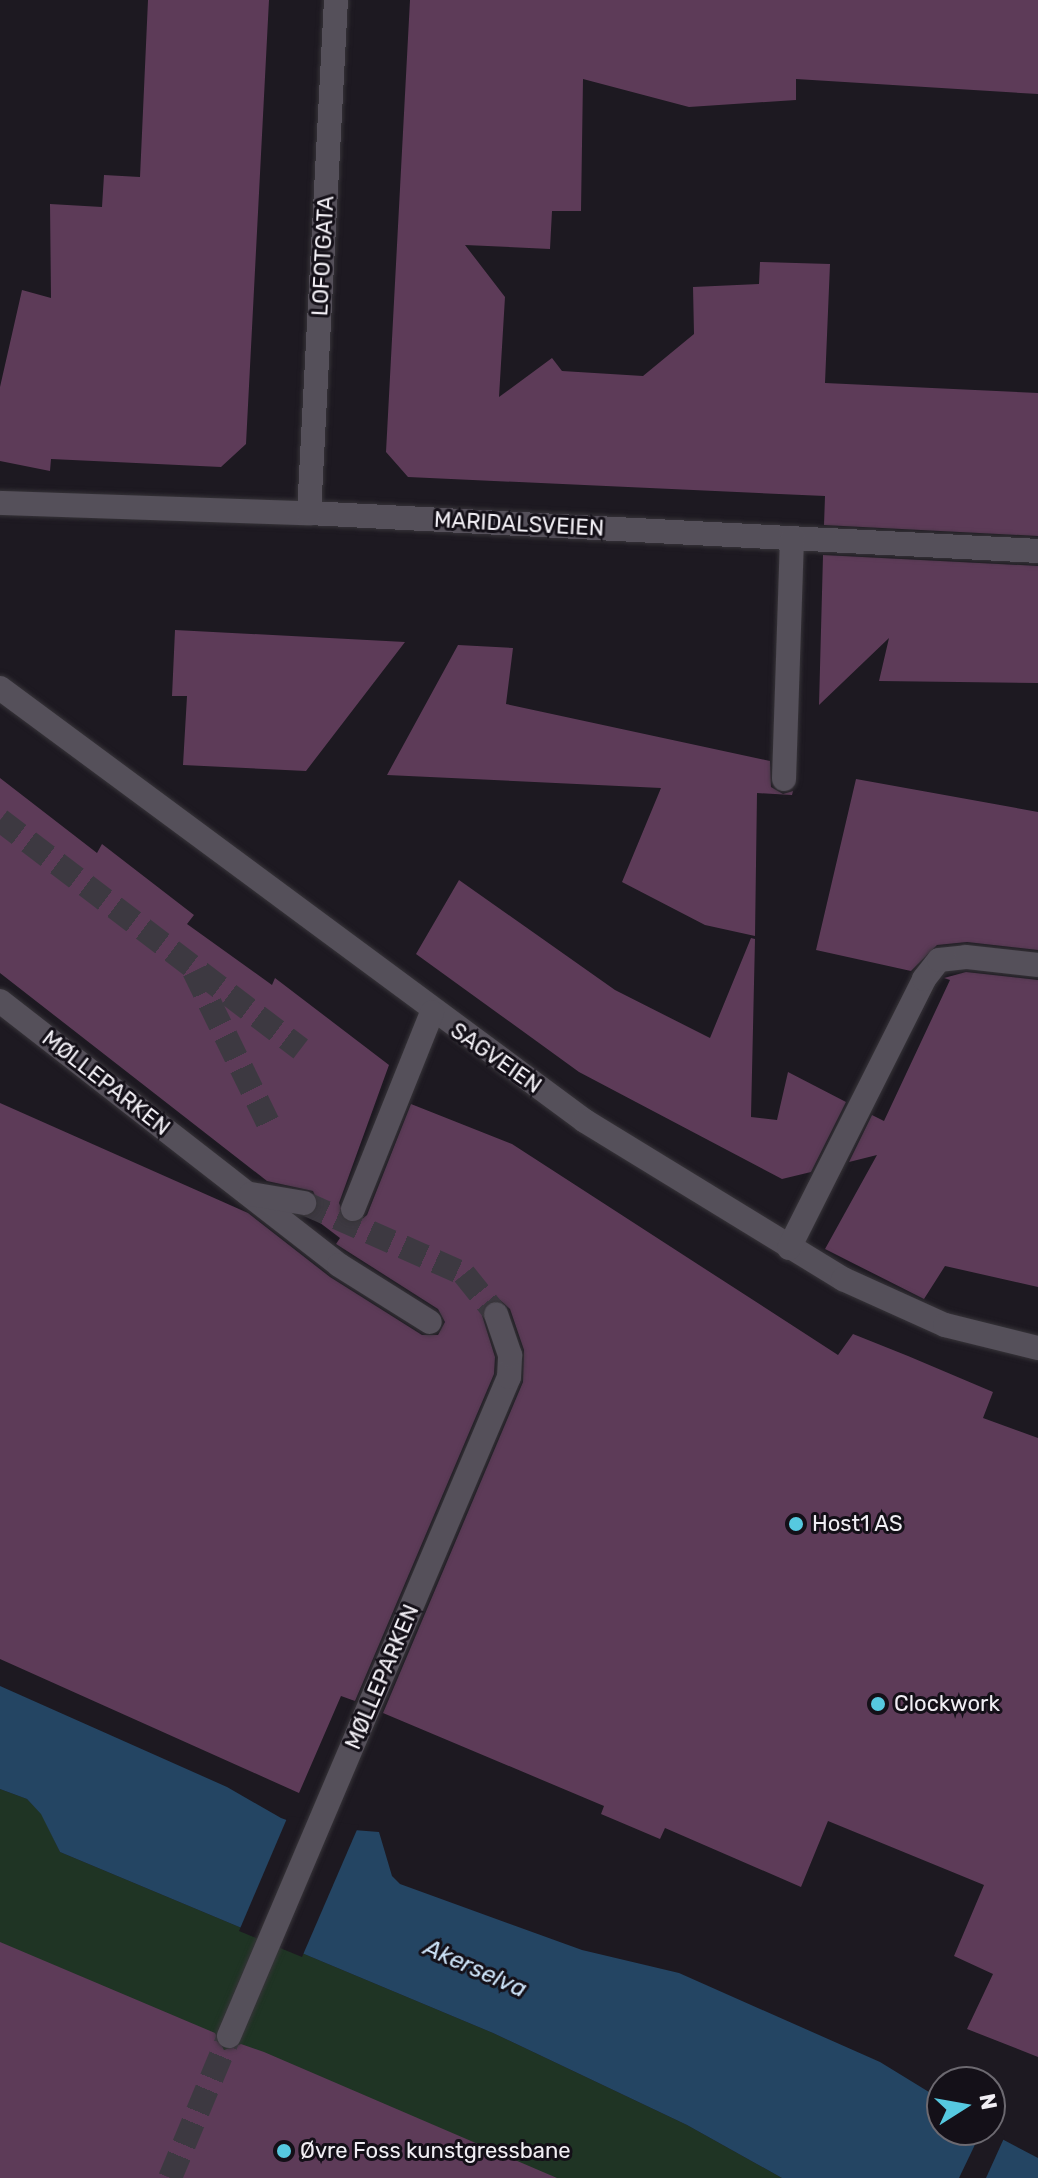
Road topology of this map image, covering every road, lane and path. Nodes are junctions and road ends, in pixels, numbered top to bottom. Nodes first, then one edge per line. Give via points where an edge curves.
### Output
1 (336, 0) edge
2 (0, 503) edge
3 (309, 513) junction
4 (792, 538) junction
5 (1038, 551) edge
6 (0, 688) edge
7 (784, 779) dead end
8 (1038, 965) edge
9 (0, 1001) edge
10 (432, 1012) junction
11 (251, 1194) junction
12 (304, 1203) tunnel mouth
13 (353, 1209) dead end
14 (789, 1248) junction
15 (496, 1314) tunnel mouth
16 (430, 1322) dead end
17 (1038, 1348) edge
18 (229, 2036) tunnel mouth

1 - 3 street, LOFOTGATA
2 - 3 street, MARIDALSVEIEN
3 - 4 street, MARIDALSVEIEN
4 - 5 street, MARIDALSVEIEN
4 - 7 street
6 - 10 street, SAGVEIEN
8 - 14 street via 966,957 939,960 924,979
9 - 11 street, MØLLEPARKEN
10 - 13 street
10 - 14 street, SAGVEIEN via 585,1121
11 - 12 street, MØLLEPARKEN
11 - 16 street, MØLLEPARKEN via 339,1265
14 - 17 street, SAGVEIEN via 932,1320
15 - 18 street, MØLLEPARKEN via 510,1355 509,1377

